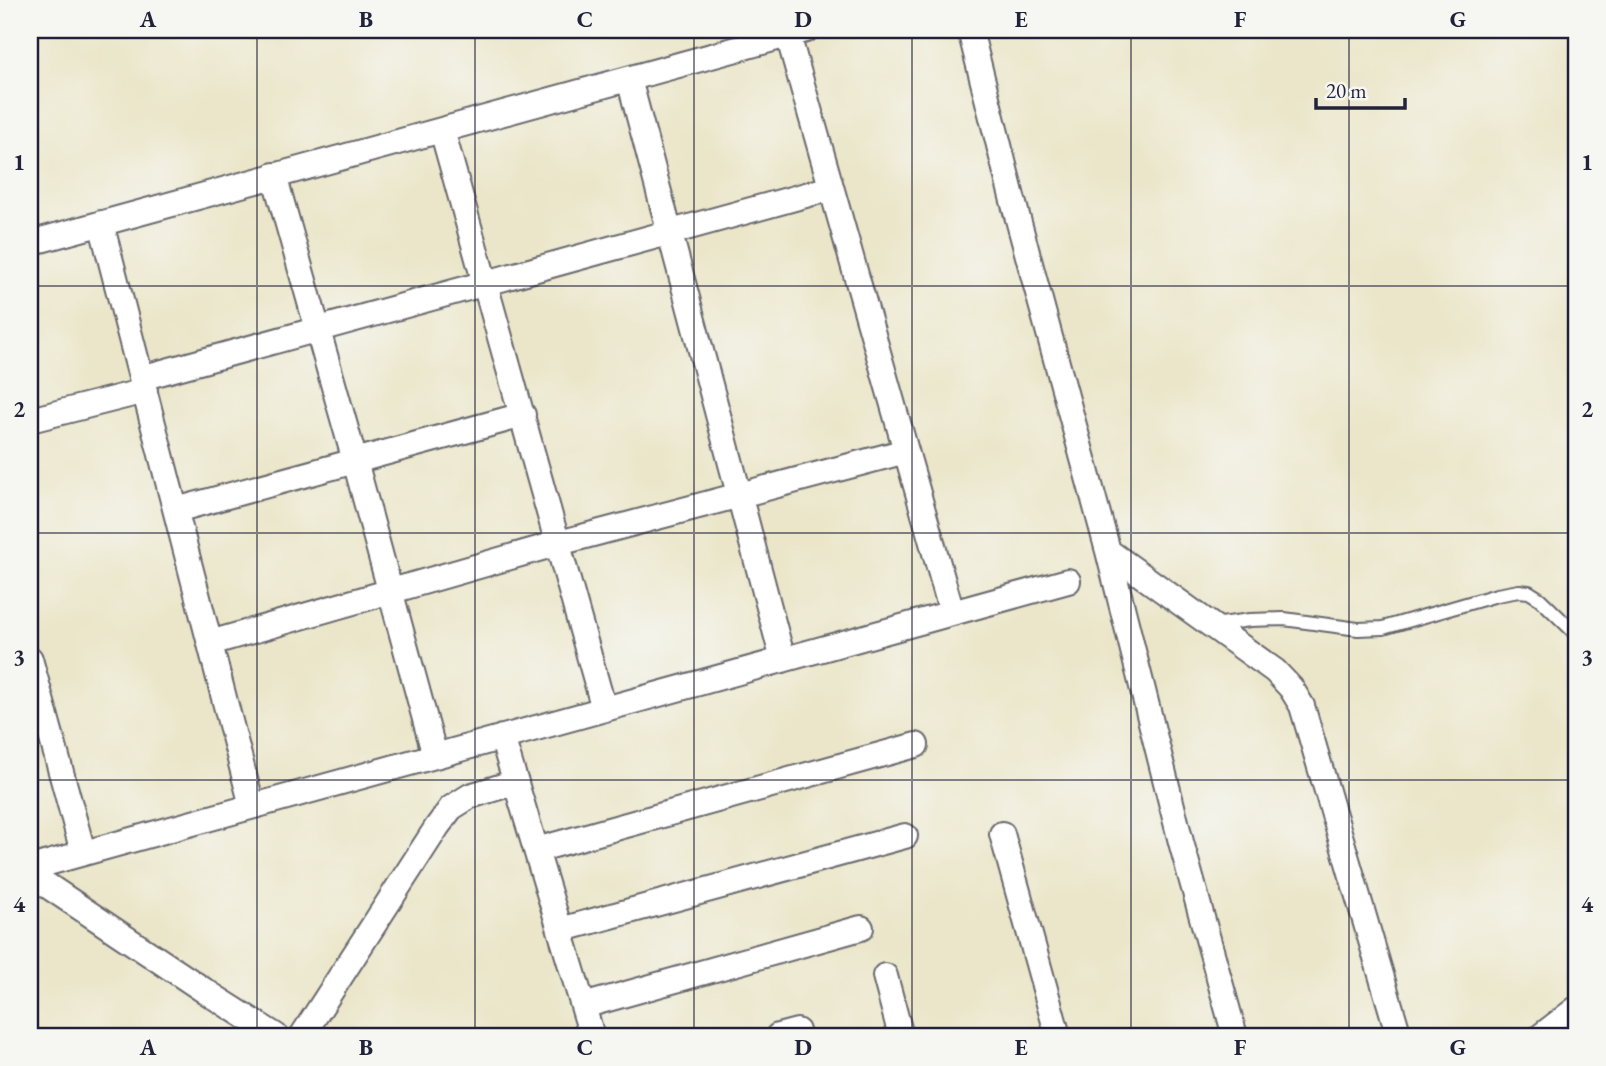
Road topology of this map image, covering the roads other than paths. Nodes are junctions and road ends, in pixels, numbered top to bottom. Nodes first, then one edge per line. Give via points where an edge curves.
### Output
1 (970, 30) edge
2 (797, 32) edge
3 (629, 79) junction
4 (442, 130) junction
5 (274, 176) junction
6 (831, 188) junction
7 (102, 223) junction
8 (669, 232) junction
9 (30, 243) edge
10 (485, 283) junction
11 (317, 329) junction
12 (143, 384) junction
13 (523, 415) junction
14 (30, 420) edge
15 (906, 451) junction
16 (355, 461) junction
17 (739, 495) junction
18 (176, 510) junction
19 (559, 543) junction
20 (1108, 551) junction
21 (1068, 581) dead end
22 (389, 590) junction
23 (952, 613) junction
24 (1211, 625) junction
25 (1576, 634) edge
26 (210, 643) junction
27 (30, 659) edge
28 (783, 660) junction
29 (36, 708) edge
30 (604, 709) junction
31 (502, 737) junction
32 (916, 745) dead end
33 (435, 756) junction
34 (516, 782) junction
35 (252, 806) junction
36 (1002, 834) dead end
37 (905, 836) dead end
38 (536, 850) junction
39 (83, 852) junction
40 (30, 868) edge
41 (30, 874) edge
42 (861, 928) dead end
43 (560, 930) junction
44 (885, 976) dead end
45 (583, 1006) junction
46 (1576, 1009) edge
47 (276, 1036) edge
48 (302, 1036) edge
49 (592, 1036) edge
50 (901, 1036) edge
51 (1058, 1036) edge
52 (1235, 1036) edge
53 (1399, 1036) edge
54 (1541, 1036) edge

1 - 20 street
2 - 3 street
2 - 6 street
3 - 4 street
3 - 8 street
4 - 5 street
4 - 10 street
5 - 7 street
5 - 11 street
6 - 8 street
6 - 15 street
7 - 9 street
7 - 12 street
8 - 10 street
8 - 17 street
10 - 11 street
10 - 13 street
11 - 12 street
11 - 16 street
12 - 14 street
12 - 18 street
13 - 16 street
13 - 19 street
15 - 17 street
15 - 23 street
16 - 18 street
16 - 22 street
17 - 19 street
17 - 28 street
18 - 26 street
19 - 22 street
19 - 30 street
20 - 24 street
20 - 52 street
21 - 23 street
22 - 26 street
22 - 33 street
23 - 28 street
24 - 25 lane via 1284,618 1358,629 1383,628 1518,591 1540,599
24 - 53 street via 1275,671 1302,706
26 - 35 street
27 - 29 street
28 - 30 street
29 - 39 street
30 - 31 street
31 - 33 street
31 - 34 street
32 - 38 street
33 - 35 street
34 - 38 street
34 - 48 street via 470,796 451,808
35 - 39 street
36 - 51 street
37 - 43 street
38 - 43 street
39 - 40 street
41 - 47 street
42 - 45 street
43 - 45 street
44 - 50 street
45 - 49 street
46 - 54 street

